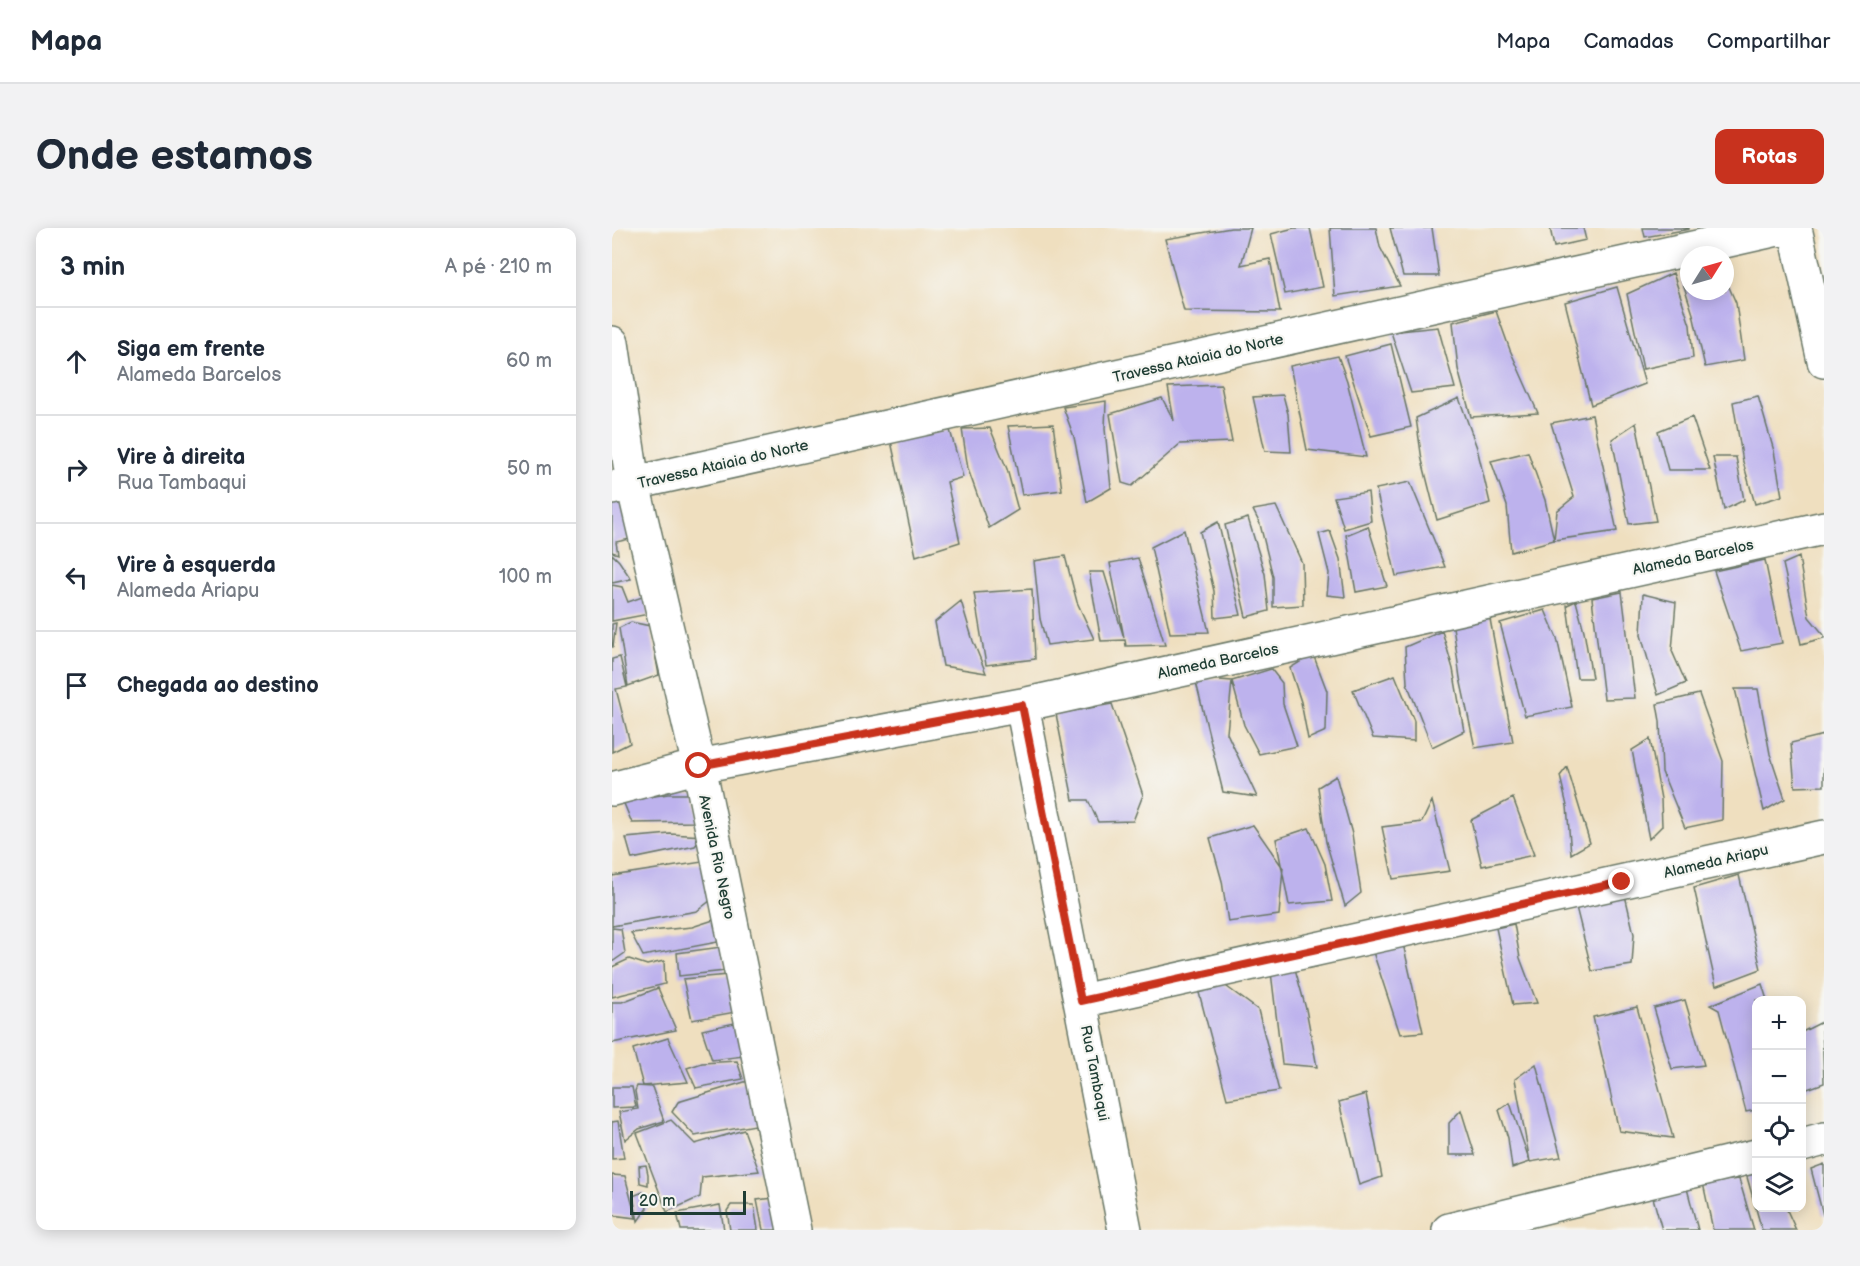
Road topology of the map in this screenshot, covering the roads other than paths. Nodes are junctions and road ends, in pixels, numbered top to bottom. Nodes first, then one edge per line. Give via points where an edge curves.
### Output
1 (1783, 228) edge
2 (1795, 228) edge
3 (612, 344) edge
4 (1824, 361) edge
5 (622, 486) edge
6 (1824, 528) edge
7 (1022, 705) junction
8 (699, 766) junction
9 (612, 789) edge
10 (1824, 837) edge
11 (1081, 1001) junction
12 (1824, 1140) edge
13 (1806, 1144) edge
14 (1752, 1157) edge
15 (794, 1230) edge
16 (1125, 1230) edge
17 (1449, 1230) edge

1 - 5 street, Travessa Ataiaia do Norte
2 - 4 street
3 - 5 street, Avenida Rio Negro
5 - 8 street, Avenida Rio Negro
6 - 7 street, Alameda Barcelos
7 - 8 street, Alameda Barcelos
7 - 11 street, Rua Tambaqui
8 - 9 street, Alameda Barcelos
8 - 15 street, Avenida Rio Negro
10 - 11 street, Alameda Ariapu
11 - 16 street, Rua Tambaqui
12 - 13 street
14 - 17 street

